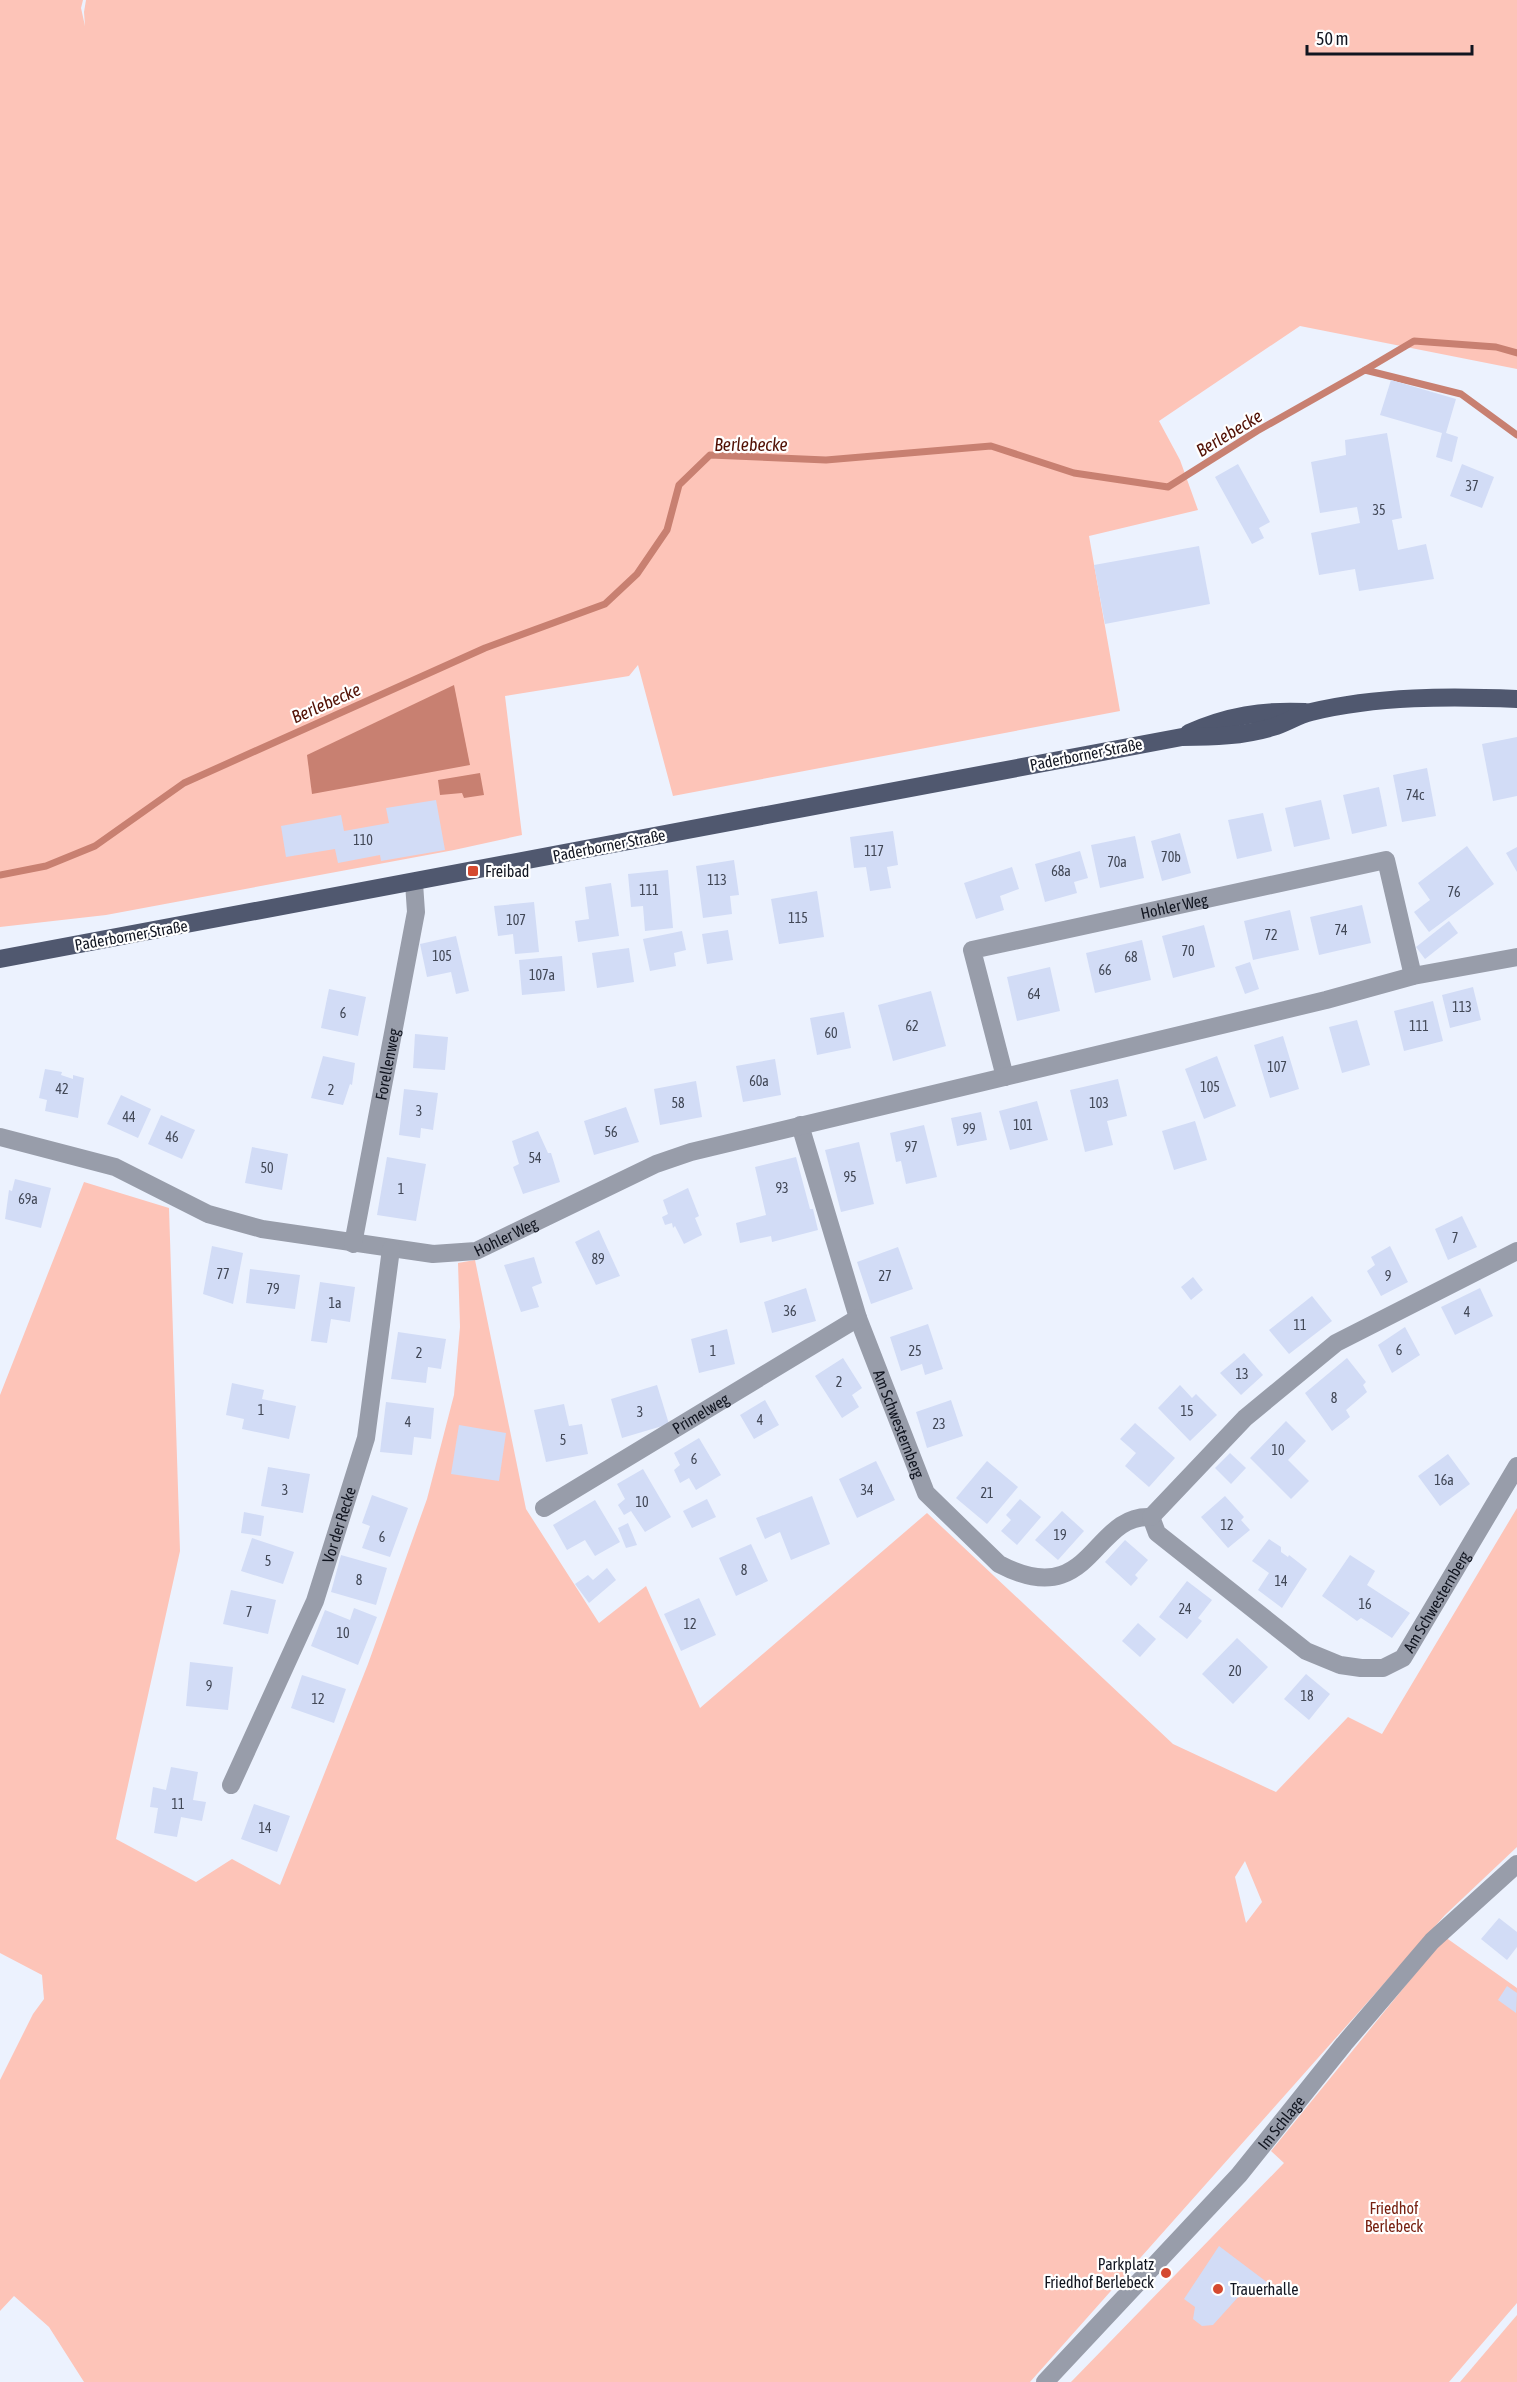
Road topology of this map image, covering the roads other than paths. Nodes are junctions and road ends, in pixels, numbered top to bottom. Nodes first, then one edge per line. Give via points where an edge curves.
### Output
1 (1517, 699) edge
2 (414, 883) junction
3 (1517, 957) edge
4 (0, 959) edge
5 (1413, 976) junction
6 (1005, 1077) junction
7 (800, 1125) junction
8 (0, 1137) edge
9 (353, 1244) junction
10 (390, 1249) junction
11 (1517, 1251) edge
12 (858, 1318) junction
13 (1517, 1466) edge
14 (544, 1508) dead end
15 (1151, 1517) junction
16 (231, 1785) dead end
17 (1517, 1864) edge
18 (1045, 2382) edge

1 - 2 main road, Paderborner Straße via 1421,699 1309,712 1272,727 1224,737 1182,737
2 - 4 main road, Paderborner Straße
2 - 9 street, Forellenweg via 416,912
3 - 5 street, Hohler Weg
5 - 6 street, Hohler Weg
5 - 6 street, Hohler Weg via 1386,860 972,950
6 - 7 street, Hohler Weg
7 - 10 street, Hohler Weg via 656,1164 477,1251 433,1254
7 - 12 street, Am Schwesternberg
8 - 9 street, Hohler Weg via 115,1167 208,1214 262,1229
9 - 10 street, Hohler Weg
10 - 16 street, Vor der Recke via 366,1438 315,1601
11 - 15 street via 1336,1343 1245,1418
12 - 14 street, Primelweg
12 - 15 street, Am Schwesternberg via 926,1493 999,1564 1031,1576 1068,1572 1089,1559 1119,1525 1137,1516
13 - 15 street, Am Schwesternberg via 1402,1658 1383,1668 1340,1665 1306,1651 1157,1533
17 - 18 street, Im Schlage via 1432,1941 1239,2175

